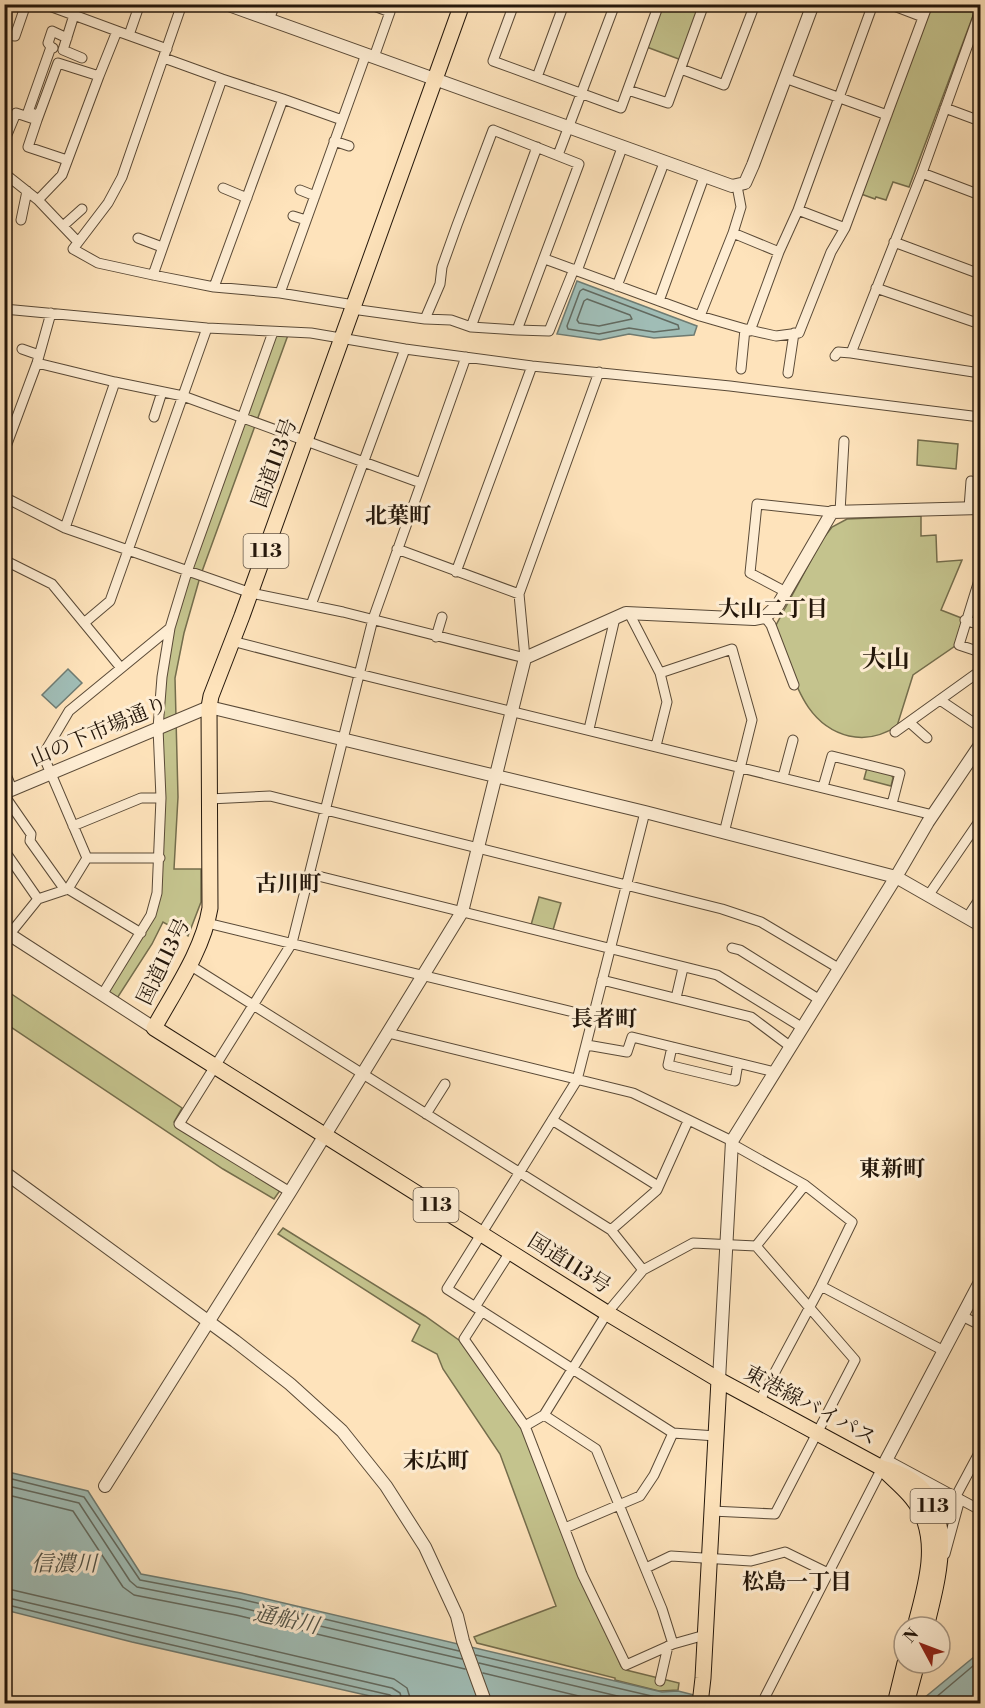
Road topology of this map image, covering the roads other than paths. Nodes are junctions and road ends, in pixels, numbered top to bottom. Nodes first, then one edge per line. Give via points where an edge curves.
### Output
1 (26, 4) edge
2 (44, 4) edge
3 (126, 4) edge
4 (182, 4) edge
5 (226, 4) edge
6 (275, 4) edge
7 (369, 4) edge
8 (462, 4) edge
9 (513, 4) edge
10 (564, 4) edge
11 (615, 4) edge
12 (659, 4) edge
13 (704, 4) edge
14 (755, 4) edge
15 (813, 4) edge
16 (873, 4) edge
17 (889, 4) edge
18 (928, 4) edge
19 (981, 11) edge
20 (74, 15) junction
21 (923, 17) junction
22 (269, 20) junction
23 (117, 31) junction
24 (4, 35) edge
25 (129, 35) junction
26 (970, 37) junction
27 (67, 38) junction
28 (981, 41) edge
29 (47, 42) junction
30 (63, 50) junction
31 (166, 53) junction
32 (370, 56) junction
33 (82, 58) dead end
34 (681, 69) junction
35 (99, 76) junction
36 (537, 77) junction
37 (786, 78) junction
38 (222, 79) junction
39 (435, 80) junction
40 (628, 90) junction
41 (582, 94) junction
42 (840, 98) junction
43 (283, 99) junction
44 (945, 108) junction
45 (887, 115) junction
46 (38, 118) junction
47 (342, 120) junction
48 (981, 121) edge
49 (569, 129) junction
50 (334, 141) junction
51 (4, 142) edge
52 (349, 146) dead end
53 (537, 147) junction
54 (622, 148) junction
55 (558, 155) junction
56 (67, 160) junction
57 (664, 163) junction
58 (4, 173) edge
59 (922, 173) junction
60 (704, 177) junction
61 (737, 186) junction
62 (223, 188) dead end
63 (300, 190) dead end
64 (27, 191) junction
65 (981, 195) edge
66 (315, 196) junction
67 (247, 198) junction
68 (38, 201) junction
69 (82, 209) dead end
70 (798, 210) junction
71 (293, 216) dead end
72 (21, 220) dead end
73 (306, 220) junction
74 (63, 226) junction
75 (845, 228) junction
76 (733, 233) junction
77 (138, 238) dead end
78 (78, 242) junction
79 (894, 242) junction
80 (162, 247) junction
81 (779, 252) junction
82 (545, 259) junction
83 (575, 270) junction
84 (981, 274) edge
85 (153, 275) junction
86 (214, 286) junction
87 (617, 286) junction
88 (876, 288) junction
89 (280, 293) junction
90 (659, 301) junction
91 (353, 307) junction
92 (5, 311) edge
93 (51, 313) junction
94 (700, 316) junction
95 (425, 319) junction
96 (981, 324) edge
97 (471, 327) junction
98 (207, 328) junction
99 (517, 330) junction
100 (747, 330) junction
101 (273, 332) junction
102 (794, 333) junction
103 (341, 339) junction
104 (22, 349) dead end
105 (405, 349) junction
106 (851, 353) junction
107 (466, 357) junction
108 (835, 357) dead end
109 (38, 359) junction
110 (532, 366) junction
111 (741, 369) dead end
112 (599, 372) junction
113 (788, 373) dead end
114 (981, 373) edge
115 (115, 382) junction
116 (162, 392) junction
117 (183, 396) junction
118 (154, 417) dead end
119 (981, 417) edge
120 (243, 418) junction
121 (306, 441) junction
122 (844, 441) dead end
123 (4, 452) edge
124 (364, 461) junction
125 (971, 481) dead end
126 (420, 483) junction
127 (4, 497) edge
128 (975, 508) edge
129 (836, 512) junction
130 (65, 528) junction
131 (397, 549) junction
132 (128, 551) junction
133 (4, 560) edge
134 (187, 572) junction
135 (456, 572) junction
136 (981, 577) edge
137 (786, 592) junction
138 (250, 593) junction
139 (519, 594) junction
140 (311, 605) junction
141 (629, 613) junction
142 (442, 617) dead end
143 (765, 617) junction
144 (615, 618) junction
145 (373, 620) junction
146 (965, 620) junction
147 (84, 623) junction
148 (981, 625) edge
149 (170, 628) junction
150 (436, 637) junction
151 (232, 641) junction
152 (981, 652) edge
153 (525, 658) junction
154 (121, 669) junction
155 (981, 671) edge
156 (660, 673) junction
157 (358, 674) junction
158 (794, 685) dead end
159 (940, 700) junction
160 (209, 707) junction
161 (512, 711) junction
162 (909, 722) junction
163 (159, 728) junction
164 (981, 728) edge
165 (589, 729) junction
166 (895, 732) dead end
167 (927, 738) dead end
168 (342, 739) junction
169 (793, 740) dead end
170 (656, 746) junction
171 (980, 749) edge
172 (741, 767) junction
173 (4, 770) edge
174 (51, 773) junction
175 (496, 777) junction
176 (783, 777) junction
177 (823, 787) junction
178 (7, 792) edge
179 (161, 798) junction
180 (209, 799) junction
181 (892, 804) junction
182 (325, 810) junction
183 (645, 812) junction
184 (933, 815) junction
185 (981, 820) edge
186 (73, 826) junction
187 (724, 833) junction
188 (479, 849) junction
189 (4, 850) edge
190 (87, 858) junction
191 (160, 858) junction
192 (310, 874) junction
193 (896, 878) junction
194 (626, 886) junction
195 (67, 889) junction
196 (928, 896) junction
197 (981, 898) edge
198 (38, 899) junction
199 (462, 912) junction
200 (967, 918) junction
201 (207, 924) junction
202 (981, 926) edge
203 (7, 933) edge
204 (141, 933) junction
205 (292, 943) junction
206 (732, 948) dead end
207 (610, 950) junction
208 (188, 964) junction
209 (683, 968) junction
210 (840, 969) junction
211 (424, 975) junction
212 (602, 980) junction
213 (102, 995) junction
214 (676, 998) junction
215 (820, 1000) junction
216 (254, 1005) junction
217 (594, 1017) junction
218 (154, 1028) junction
219 (803, 1028) junction
220 (388, 1033) junction
221 (587, 1045) junction
222 (672, 1047) junction
223 (791, 1047) junction
224 (738, 1063) junction
225 (216, 1066) junction
226 (775, 1072) junction
227 (362, 1073) junction
228 (577, 1080) junction
229 (445, 1084) dead end
230 (426, 1114) junction
231 (552, 1120) junction
232 (688, 1120) junction
233 (324, 1135) junction
234 (732, 1142) junction
235 (4, 1172) edge
236 (520, 1173) junction
237 (805, 1185) junction
238 (658, 1186) junction
239 (290, 1192) junction
240 (611, 1230) junction
241 (481, 1234) junction
242 (726, 1245) junction
243 (756, 1246) junction
244 (510, 1252) junction
245 (643, 1270) junction
246 (981, 1282) edge
247 (821, 1286) junction
248 (809, 1307) junction
249 (478, 1309) junction
250 (607, 1313) junction
251 (962, 1316) junction
252 (209, 1322) junction
253 (981, 1325) edge
254 (944, 1351) junction
255 (573, 1368) junction
256 (719, 1380) junction
257 (759, 1402) junction
258 (544, 1415) junction
259 (525, 1426) junction
260 (673, 1433) junction
261 (816, 1433) junction
262 (716, 1436) junction
263 (981, 1451) edge
264 (882, 1467) junction
265 (105, 1486) dead end
266 (958, 1498) junction
267 (620, 1506) junction
268 (981, 1510) edge
269 (712, 1511) junction
270 (565, 1528) junction
271 (709, 1559) junction
272 (646, 1568) junction
273 (934, 1570) junction
274 (828, 1573) junction
275 (919, 1615) edge
276 (928, 1615) edge
277 (705, 1635) junction
278 (671, 1645) junction
279 (902, 1675) edge
280 (914, 1675) edge
281 (660, 1681) dead end
282 (765, 1697) dead end
283 (701, 1699) edge
284 (486, 1704) edge
285 (895, 1704) edge
286 (906, 1704) edge

1 - 24 street via 15,36
2 - 20 street
3 - 25 street via 138,9
4 - 31 street
5 - 22 street
6 - 22 street
7 - 32 street via 390,12
8 - 39 highway, 国道113号 / 113
9 - 36 street via 493,61
10 - 36 street
11 - 41 street
12 - 40 street
13 - 34 street
14 - 34 street via 724,85
15 - 37 street
16 - 42 street
17 - 21 street
18 - 21 street
19 - 26 street
20 - 23 street
20 - 27 street
21 - 45 street
22 - 32 street
23 - 25 street
23 - 35 street
25 - 31 street
26 - 28 street
26 - 44 street
27 - 29 street via 52,32
27 - 30 street
29 - 30 street
29 - 46 street via 28,112
30 - 33 street
31 - 38 street
31 - 78 street via 122,177
32 - 39 street
32 - 47 street
34 - 40 street via 668,104
35 - 46 street via 58,63
35 - 56 street
36 - 41 street
37 - 42 street
37 - 61 street via 745,183
38 - 43 street
38 - 80 street
39 - 49 street
39 - 91 highway, 国道113号 / 113
40 - 41 street via 621,108
41 - 49 street
42 - 45 street
42 - 70 street
43 - 47 street
43 - 67 street
44 - 48 street
44 - 59 street
45 - 75 street
46 - 51 street via 16,113
46 - 56 street via 28,147
47 - 50 street
49 - 54 street
49 - 55 street
50 - 52 street
50 - 66 street
53 - 55 street
53 - 95 street via 493,130
53 - 97 street
54 - 57 street
54 - 83 street
55 - 82 street via 579,164
56 - 68 street via 62,174
57 - 60 street
57 - 87 street
58 - 64 street
59 - 65 street
59 - 79 street
60 - 61 street
60 - 90 street
61 - 76 street via 741,207
62 - 67 street
63 - 66 street
64 - 68 street
64 - 72 street
66 - 73 street
67 - 86 street
68 - 74 street
69 - 74 street
70 - 75 street
70 - 81 street
71 - 73 street
73 - 89 street
74 - 78 street
75 - 102 street via 831,252 799,333
76 - 81 street
76 - 94 street
77 - 80 street
78 - 85 street via 73,249 98,263
79 - 84 street
79 - 88 street
80 - 85 street
81 - 100 street
82 - 83 street
82 - 99 street
83 - 87 street
83 - 99 street via 549,331
85 - 86 street
86 - 89 street
87 - 90 street
88 - 96 street
88 - 106 street
89 - 91 street
90 - 94 street
91 - 95 street
91 - 103 highway, 国道113号 / 113
92 - 93 street
93 - 98 street
93 - 109 street
94 - 100 street
95 - 97 street via 452,320
97 - 99 street
98 - 101 street
98 - 117 street
100 - 102 street via 776,336
100 - 111 street
101 - 103 street
101 - 120 street
102 - 113 street
103 - 105 street
103 - 121 highway, 国道113号 / 113
104 - 109 street
105 - 107 street
105 - 124 street
106 - 108 street via 838,352
106 - 114 street
107 - 110 street
107 - 126 street
109 - 115 street
109 - 123 street
110 - 112 street
110 - 135 street
112 - 119 street
112 - 139 street
115 - 116 street
115 - 130 street
116 - 117 street
116 - 118 street
117 - 120 street
117 - 132 street
120 - 121 street
120 - 134 street
121 - 124 street
121 - 138 highway, 国道113号 / 113
122 - 129 street
124 - 126 street
124 - 140 street
125 - 128 street
126 - 131 street
127 - 130 street
128 - 129 street
129 - 137 street
129 - 137 street via 757,504 750,573
130 - 132 street
131 - 135 street
131 - 145 street
132 - 134 street
132 - 147 street via 110,601
133 - 147 street via 52,584
134 - 138 street
134 - 149 street
135 - 139 street
136 - 146 street
137 - 143 street
138 - 140 street
138 - 151 highway, 国道113号 / 113
139 - 153 street
140 - 145 street
141 - 143 street
141 - 144 street
141 - 156 street
142 - 150 street
143 - 158 street
144 - 153 street
144 - 165 street
145 - 150 street
145 - 157 street
146 - 148 street
146 - 152 street via 959,645
147 - 154 street
149 - 154 street
149 - 163 street
150 - 153 street
151 - 157 street
151 - 160 highway, 国道113号 / 113
153 - 161 street
154 - 174 street via 69,711 43,755
155 - 159 street
156 - 170 street via 667,702
156 - 172 street via 732,649 752,720
157 - 161 street
157 - 168 street
159 - 162 street
159 - 164 street
160 - 163 street, 山の下市場通り
160 - 168 street
160 - 180 highway, 国道113号 / 113
161 - 165 street
161 - 175 street
162 - 166 street
162 - 167 street
163 - 174 street, 山の下市場通り
163 - 179 street
165 - 170 street
168 - 175 street
168 - 182 street
169 - 176 street
170 - 172 street
171 - 184 street
172 - 176 street
172 - 187 street
173 - 178 street
174 - 178 street, 山の下市場通り
174 - 186 street
175 - 183 street
175 - 188 street
176 - 177 street
177 - 181 street
177 - 181 street via 832,756 843,758 900,773
178 - 195 street via 31,834 30,841
179 - 186 street via 141,798
179 - 191 street
180 - 182 street via 270,796
180 - 201 highway, 国道113号 / 113
181 - 184 street
182 - 188 street
182 - 192 street
183 - 187 street
183 - 194 street
184 - 193 street
185 - 196 street
186 - 190 street
187 - 193 street
188 - 194 street
188 - 199 street
189 - 198 street
190 - 191 street
190 - 195 street
191 - 204 street via 157,893
192 - 199 street
192 - 205 street
193 - 196 street
193 - 210 street
194 - 207 street
194 - 210 street via 761,921
195 - 198 street
195 - 204 street
196 - 200 street
197 - 200 street
198 - 203 street
199 - 207 street
199 - 211 street
200 - 202 street
201 - 205 street
201 - 208 highway, 国道113号 / 113
203 - 213 street
204 - 213 street
205 - 211 street
205 - 216 street
206 - 215 street
207 - 209 street
207 - 212 street
208 - 216 street
208 - 218 highway, 国道113号 / 113
209 - 214 street
209 - 219 street via 717,975
210 - 215 street
211 - 217 street
211 - 220 street
212 - 214 street
212 - 217 street
213 - 218 street
214 - 223 street via 751,1017
215 - 219 street
216 - 225 street
216 - 227 street
217 - 221 street
218 - 225 highway, 国道113号 / 113
219 - 223 street
220 - 227 street
220 - 228 street
221 - 222 street via 627,1052 632,1037
221 - 228 street
222 - 224 street
222 - 224 street via 668,1065 735,1081
223 - 226 street
224 - 226 street
225 - 233 highway, 国道113号 / 113
225 - 239 street via 179,1124
226 - 234 street
227 - 230 street
227 - 233 street
228 - 231 street
228 - 232 street via 633,1093
229 - 230 street
230 - 236 street
231 - 236 street
231 - 238 street
232 - 234 street
232 - 238 street
233 - 239 street
233 - 241 highway, 国道113号 / 113
234 - 237 street
234 - 242 street
235 - 252 street
236 - 240 street
236 - 241 street
237 - 243 street
237 - 247 street via 852,1222
238 - 240 street
239 - 252 street
240 - 245 street
241 - 244 highway, 国道113号 / 113
241 - 249 street via 447,1289
242 - 243 street
242 - 245 street via 693,1243
242 - 256 street
243 - 248 street
244 - 249 street
244 - 250 highway, 国道113号 / 113
245 - 250 street
246 - 251 street
247 - 248 street
247 - 254 street
248 - 257 street
248 - 261 street via 855,1360
249 - 255 street
249 - 259 street via 464,1339
250 - 255 street
250 - 256 highway, 国道113号 / 113
251 - 253 street
251 - 254 street
252 - 265 street
252 - 284 street via 290,1384 342,1431 386,1486 425,1547 456,1616
254 - 264 street
255 - 258 street
255 - 260 street
256 - 257 highway, 東港線バイパス / 113
256 - 262 highway
257 - 261 highway, 東港線バイパス / 113
258 - 259 street
258 - 267 street via 596,1449
259 - 270 street
260 - 262 street
260 - 267 street via 654,1476 640,1496
261 - 264 highway, 東港線バイパス / 113
261 - 269 street via 775,1514
262 - 269 highway
263 - 266 street
264 - 266 street via 891,1462
264 - 273 highway, 東港線バイパス / 113 via 921,1511
264 - 274 street
266 - 268 street
266 - 273 street
267 - 270 street
267 - 272 street
269 - 271 highway
270 - 278 street via 582,1574 626,1665
271 - 272 street via 671,1556
271 - 274 street via 751,1561 785,1552
271 - 277 highway
272 - 278 street
273 - 275 highway, 東港線バイパス / 113
273 - 276 highway, 東港線バイパス / 113
274 - 282 street
277 - 278 street
277 - 283 highway
278 - 281 street
279 - 285 highway
280 - 286 highway

